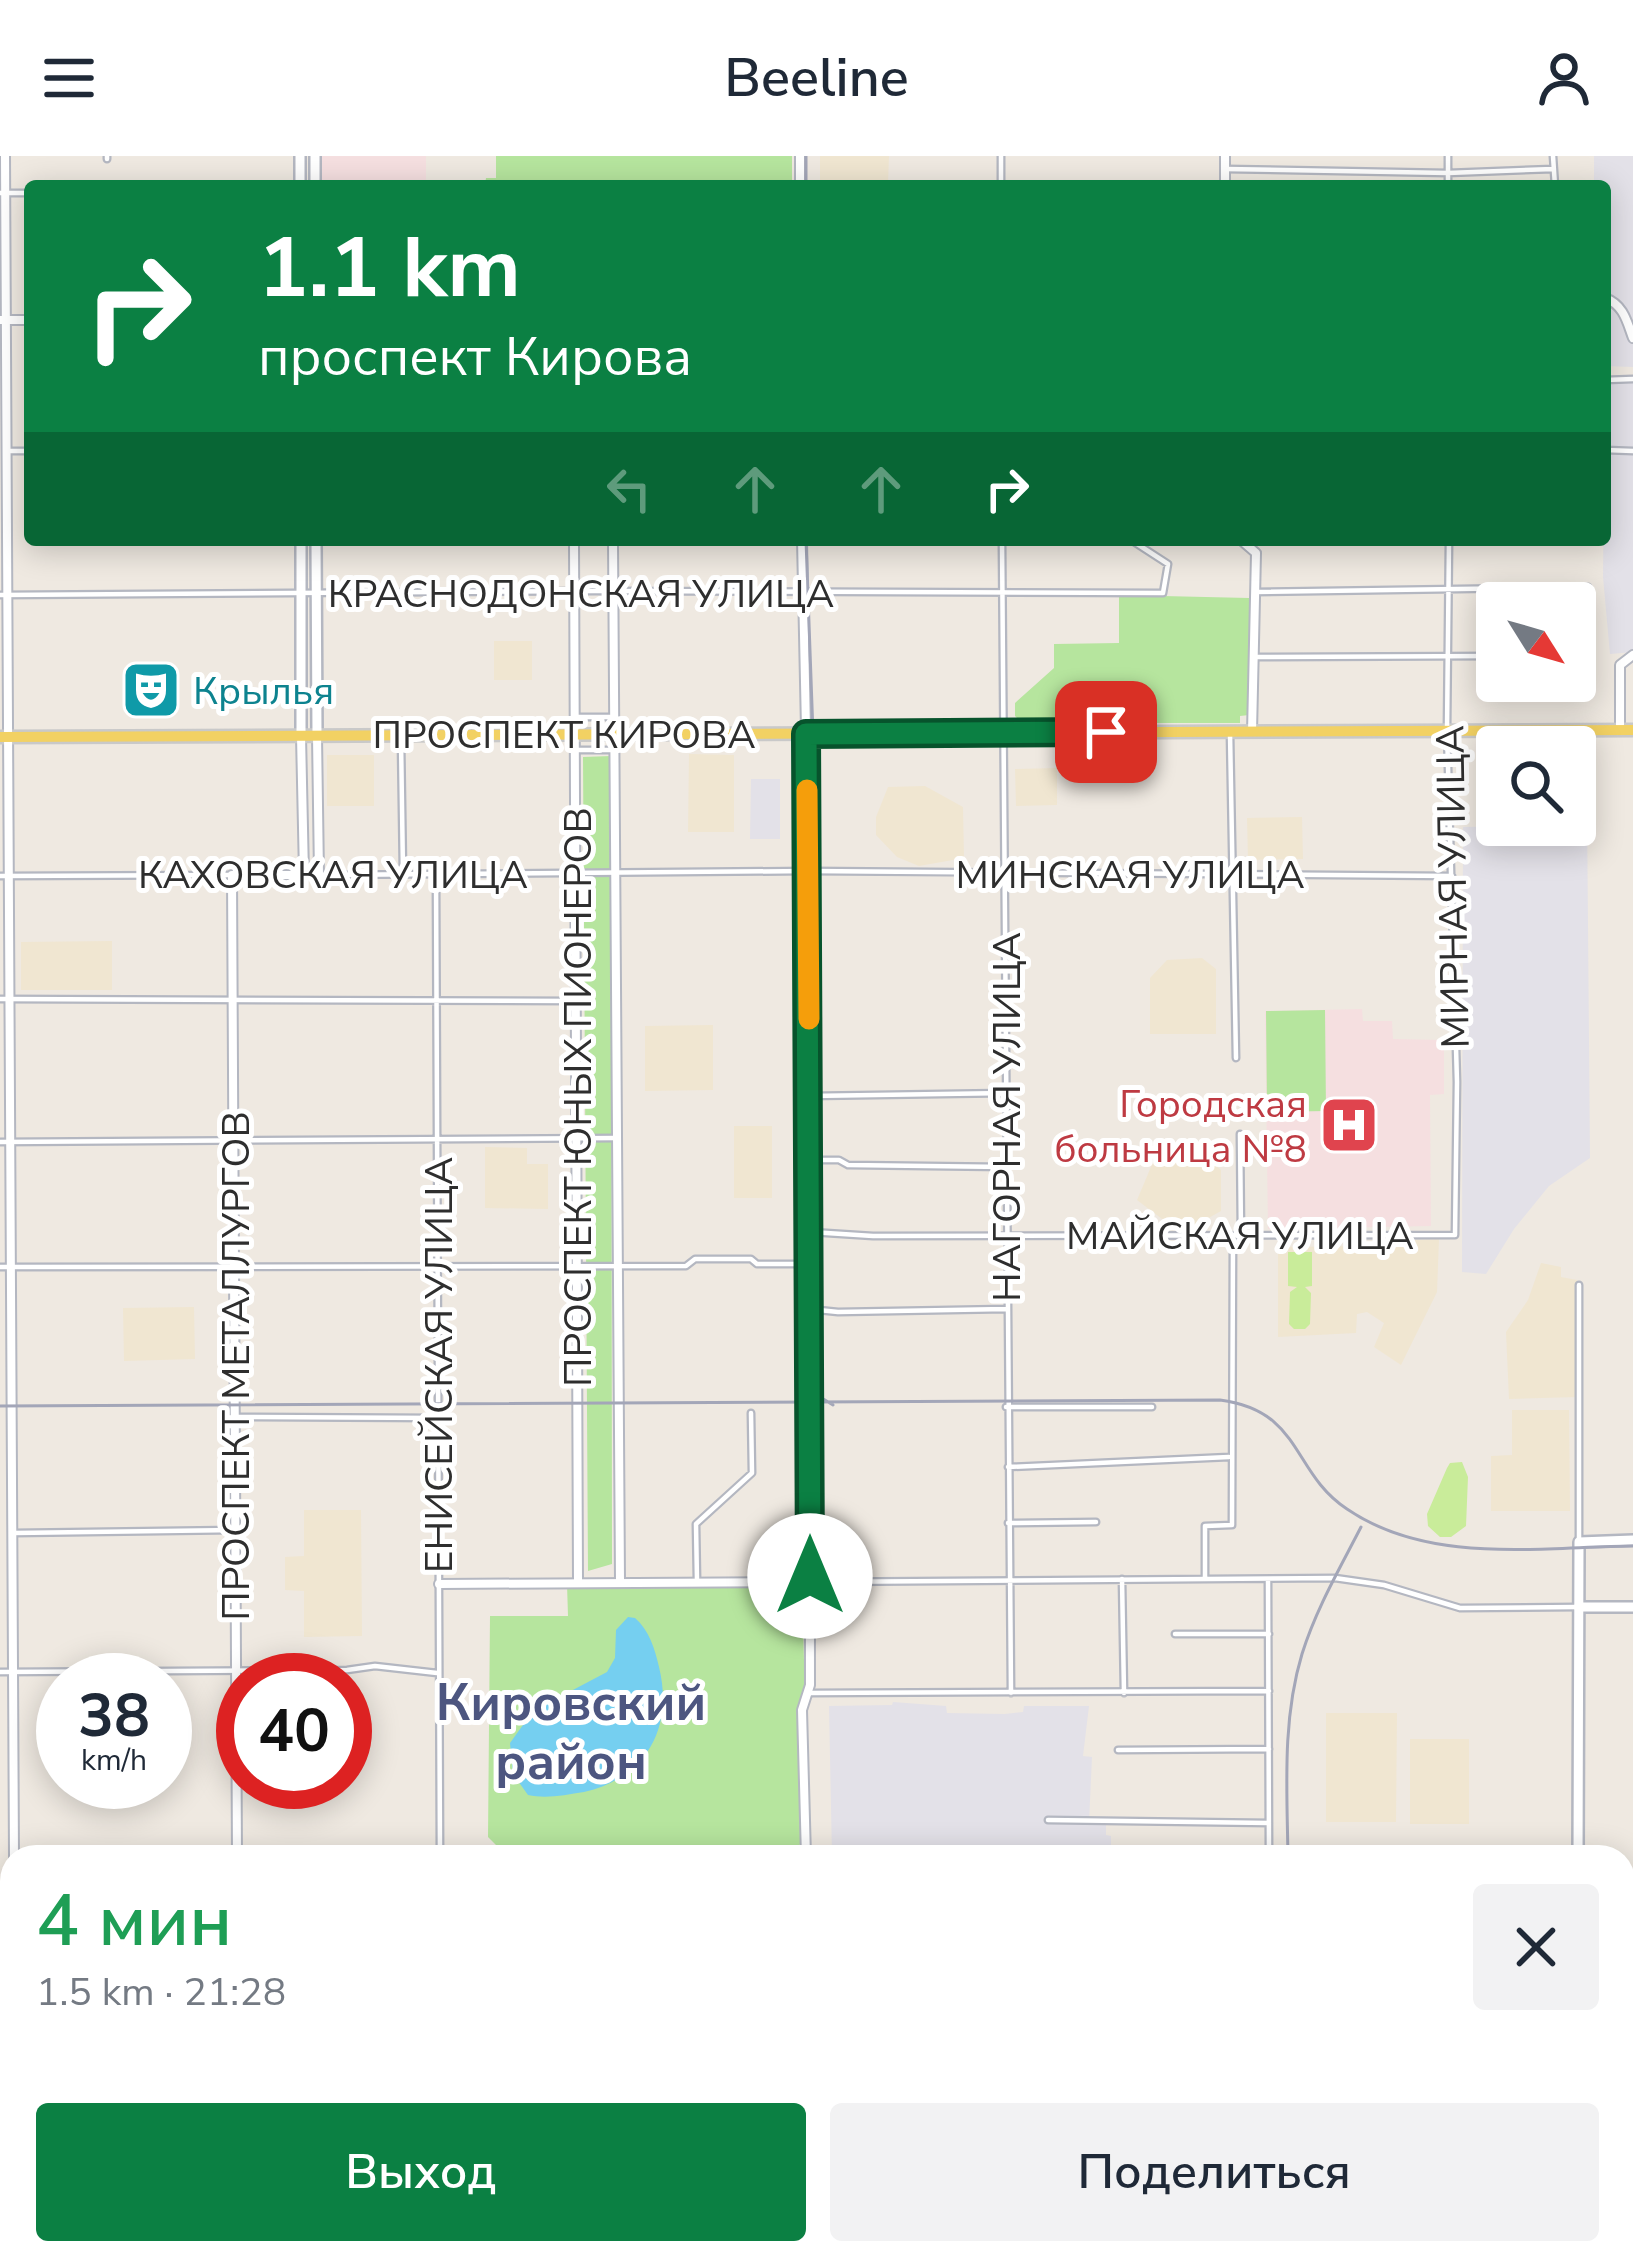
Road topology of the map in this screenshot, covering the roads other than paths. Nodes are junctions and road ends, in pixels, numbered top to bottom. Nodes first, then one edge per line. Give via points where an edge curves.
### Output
1 (4, 156) edge
2 (1225, 156) edge
3 (1448, 156) edge
4 (1553, 156) edge
5 (1225, 170) junction
6 (1553, 170) junction
7 (1448, 172) junction
8 (1225, 180) edge
9 (1448, 180) edge
10 (1554, 180) edge
11 (2, 194) edge
12 (1611, 301) edge
13 (3, 320) edge
14 (1633, 338) edge
15 (7, 451) junction
16 (24, 451) edge
17 (301, 546) edge
18 (316, 546) edge
19 (574, 546) edge
20 (613, 546) edge
21 (802, 546) edge
22 (1002, 546) edge
23 (1140, 546) edge
24 (1248, 546) edge
25 (1257, 546) edge
26 (1449, 546) edge
27 (1256, 553) junction
28 (1449, 589) junction
29 (1476, 589) edge
30 (1003, 590) junction
31 (574, 591) junction
32 (613, 592) junction
33 (802, 592) junction
34 (1255, 592) junction
35 (301, 594) junction
36 (317, 594) junction
37 (4, 595) edge
38 (1633, 655) edge
39 (1253, 657) junction
40 (1476, 657) edge
41 (1448, 658) junction
42 (575, 717) junction
43 (614, 717) junction
44 (1626, 730) edge
45 (1252, 731) junction
46 (1448, 731) junction
47 (1230, 732) junction
48 (1003, 733) junction
49 (575, 734) junction
50 (614, 734) junction
51 (806, 734) junction
52 (400, 735) junction
53 (301, 736) junction
54 (317, 736) junction
55 (4, 737) edge
56 (575, 750) junction
57 (614, 750) junction
58 (809, 871) junction
59 (403, 872) junction
60 (436, 872) junction
61 (576, 872) junction
62 (615, 872) junction
63 (1005, 872) junction
64 (304, 874) junction
65 (319, 874) junction
66 (1232, 874) junction
67 (232, 875) junction
68 (5, 876) edge
69 (1452, 876) junction
70 (233, 998) junction
71 (5, 999) edge
72 (437, 999) junction
73 (576, 1001) junction
74 (1236, 1058) dead end
75 (1009, 1093) junction
76 (809, 1096) junction
77 (1240, 1134) dead end
78 (234, 1138) junction
79 (437, 1138) junction
80 (577, 1138) junction
81 (617, 1138) junction
82 (6, 1142) edge
83 (809, 1160) junction
84 (1008, 1167) junction
85 (809, 1232) junction
86 (1454, 1235) joint
87 (1008, 1236) junction
88 (1237, 1236) junction
89 (438, 1264) junction
90 (577, 1264) junction
91 (618, 1264) junction
92 (809, 1264) junction
93 (235, 1265) junction
94 (0, 1267) edge
95 (12, 1267) junction
96 (1579, 1285) dead end
97 (809, 1309) junction
98 (1006, 1309) junction
99 (1006, 1407) junction
100 (1151, 1407) dead end
101 (751, 1414) dead end
102 (235, 1417) junction
103 (438, 1418) junction
104 (1231, 1457) junction
105 (1008, 1467) junction
106 (1096, 1522) dead end
107 (1009, 1523) junction
108 (236, 1530) junction
109 (14, 1533) junction
110 (1633, 1540) edge
111 (1579, 1542) junction
112 (1007, 1579) junction
113 (1205, 1579) junction
114 (1267, 1579) junction
115 (1122, 1580) junction
116 (620, 1581) junction
117 (578, 1582) junction
118 (697, 1582) junction
119 (810, 1582) junction
120 (439, 1584) junction
121 (1578, 1607) junction
122 (1633, 1607) edge
123 (1175, 1634) dead end
124 (1269, 1634) junction
125 (236, 1653) edge
126 (372, 1666) edge
127 (0, 1672) edge
128 (12, 1672) junction
129 (216, 1672) edge
130 (439, 1673) junction
131 (1269, 1690) junction
132 (808, 1693) junction
133 (1124, 1693) junction
134 (1011, 1694) junction
135 (1269, 1749) junction
136 (1118, 1750) dead end
137 (237, 1809) edge
138 (1048, 1820) dead end
139 (1269, 1822) junction
140 (14, 1845) edge
141 (237, 1845) edge
142 (440, 1845) edge
143 (806, 1845) edge
144 (1269, 1845) edge
145 (1578, 1845) edge

1 - 11 street
2 - 5 street
3 - 7 street
4 - 6 street
5 - 7 street
5 - 8 street
6 - 7 street
6 - 10 street
7 - 9 street
11 - 13 street
12 - 14 street via 1630,320
13 - 15 street
15 - 16 street
15 - 37 street
17 - 35 main road
18 - 36 main road
19 - 31 street, ПРОСПЕКТ ЮНЫХ ПИОНЕРОВ
20 - 32 street, ПРОСПЕКТ ЮНЫХ ПИОНЕРОВ
21 - 33 street
22 - 30 street, НАГОРНАЯ УЛИЦА
23 - 30 street, КРАСНОДОНСКАЯ УЛИЦА via 1168,564 1162,592
24 - 27 street
25 - 27 street
26 - 28 street, МИРНАЯ УЛИЦА
27 - 34 street
28 - 29 street
28 - 34 street
28 - 41 street, МИРНАЯ УЛИЦА
30 - 33 street, КРАСНОДОНСКАЯ УЛИЦА
30 - 48 street, НАГОРНАЯ УЛИЦА
31 - 32 street, КРАСНОДОНСКАЯ УЛИЦА
31 - 36 street, КРАСНОДОНСКАЯ УЛИЦА
31 - 42 street, ПРОСПЕКТ ЮНЫХ ПИОНЕРОВ
32 - 33 street, КРАСНОДОНСКАЯ УЛИЦА
32 - 43 street, ПРОСПЕКТ ЮНЫХ ПИОНЕРОВ
33 - 51 street
34 - 39 street
35 - 36 street, КРАСНОДОНСКАЯ УЛИЦА
35 - 37 street, КРАСНОДОНСКАЯ УЛИЦА
35 - 53 main road
36 - 54 main road
37 - 55 street
38 - 44 street via 1620,665
39 - 41 street
39 - 45 street
40 - 41 street
41 - 46 street, МИРНАЯ УЛИЦА
42 - 43 street
42 - 49 street, ПРОСПЕКТ ЮНЫХ ПИОНЕРОВ
43 - 50 street, ПРОСПЕКТ ЮНЫХ ПИОНЕРОВ
44 - 46 main road, ПРОСПЕКТ КИРОВА
45 - 46 main road, ПРОСПЕКТ КИРОВА
45 - 47 main road, ПРОСПЕКТ КИРОВА
46 - 69 street, МИРНАЯ УЛИЦА
47 - 48 main road, ПРОСПЕКТ КИРОВА
47 - 66 street
48 - 51 main road, ПРОСПЕКТ КИРОВА
48 - 63 street, НАГОРНАЯ УЛИЦА
49 - 50 main road, ПРОСПЕКТ КИРОВА
49 - 52 main road, ПРОСПЕКТ КИРОВА
49 - 56 street, ПРОСПЕКТ ЮНЫХ ПИОНЕРОВ
50 - 51 main road, ПРОСПЕКТ КИРОВА
50 - 57 street, ПРОСПЕКТ ЮНЫХ ПИОНЕРОВ
51 - 58 street
52 - 54 main road, ПРОСПЕКТ КИРОВА
52 - 59 street
53 - 54 main road, ПРОСПЕКТ КИРОВА
53 - 55 main road, ПРОСПЕКТ КИРОВА
53 - 64 street
54 - 65 street
55 - 68 street
56 - 57 street
56 - 61 street, ПРОСПЕКТ ЮНЫХ ПИОНЕРОВ
57 - 62 street, ПРОСПЕКТ ЮНЫХ ПИОНЕРОВ
58 - 62 street, КАХОВСКАЯ УЛИЦА
58 - 63 street, МИНСКАЯ УЛИЦА
58 - 76 street
59 - 60 street, КАХОВСКАЯ УЛИЦА
59 - 65 street, КАХОВСКАЯ УЛИЦА
60 - 61 street, КАХОВСКАЯ УЛИЦА
60 - 72 street, ЕНИСЕЙСКАЯ УЛИЦА
61 - 62 street, КАХОВСКАЯ УЛИЦА
61 - 73 street, ПРОСПЕКТ ЮНЫХ ПИОНЕРОВ
62 - 81 street, ПРОСПЕКТ ЮНЫХ ПИОНЕРОВ
63 - 66 street, МИНСКАЯ УЛИЦА
63 - 75 street, НАГОРНАЯ УЛИЦА
64 - 65 street, КАХОВСКАЯ УЛИЦА
64 - 67 street, КАХОВСКАЯ УЛИЦА
66 - 69 street, МИНСКАЯ УЛИЦА
66 - 74 street
67 - 68 street, КАХОВСКАЯ УЛИЦА
67 - 70 street, ПРОСПЕКТ МЕТАЛЛУРГОВ
68 - 71 street
69 - 86 street, МИРНАЯ УЛИЦА
70 - 71 street
70 - 72 street
70 - 78 street, ПРОСПЕКТ МЕТАЛЛУРГОВ
71 - 82 street
72 - 73 street
72 - 79 street, ЕНИСЕЙСКАЯ УЛИЦА
73 - 80 street, ПРОСПЕКТ ЮНЫХ ПИОНЕРОВ
75 - 76 street
75 - 84 street, НАГОРНАЯ УЛИЦА
76 - 83 street
77 - 88 street
78 - 79 street
78 - 82 street
78 - 93 street, ПРОСПЕКТ МЕТАЛЛУРГОВ
79 - 80 street
79 - 89 street, ЕНИСЕЙСКАЯ УЛИЦА
80 - 81 street
80 - 90 street, ПРОСПЕКТ ЮНЫХ ПИОНЕРОВ
81 - 91 street, ПРОСПЕКТ ЮНЫХ ПИОНЕРОВ
82 - 95 street
83 - 84 street
83 - 85 street
84 - 87 street, НАГОРНАЯ УЛИЦА
85 - 87 street, МАЙСКАЯ УЛИЦА
85 - 92 street
86 - 88 street, МАЙСКАЯ УЛИЦА
87 - 88 street, МАЙСКАЯ УЛИЦА
87 - 98 street, НАГОРНАЯ УЛИЦА
88 - 104 street
89 - 90 street
89 - 93 street
89 - 103 street, ЕНИСЕЙСКАЯ УЛИЦА
90 - 91 street
90 - 117 street, ПРОСПЕКТ ЮНЫХ ПИОНЕРОВ
91 - 92 street
91 - 116 street, ПРОСПЕКТ ЮНЫХ ПИОНЕРОВ
92 - 97 street
93 - 95 street
93 - 102 street, ПРОСПЕКТ МЕТАЛЛУРГОВ
94 - 95 street
95 - 109 street
96 - 111 street
97 - 98 street
97 - 119 street
98 - 99 street, НАГОРНАЯ УЛИЦА
99 - 100 street
99 - 105 street, НАГОРНАЯ УЛИЦА
101 - 118 street via 752,1473 696,1524
102 - 103 street
102 - 108 street, ПРОСПЕКТ МЕТАЛЛУРГОВ
103 - 120 street, ЕНИСЕЙСКАЯ УЛИЦА
104 - 105 street
104 - 113 street via 1232,1525 1204,1526
105 - 107 street, НАГОРНАЯ УЛИЦА
106 - 107 street
107 - 112 street, НАГОРНАЯ УЛИЦА
108 - 109 street
108 - 125 street, ПРОСПЕКТ МЕТАЛЛУРГОВ
109 - 128 street
110 - 111 main road
111 - 121 main road
112 - 115 street
112 - 119 street
112 - 134 street, НАГОРНАЯ УЛИЦА
113 - 114 street
113 - 115 street
114 - 121 street via 1352,1579 1460,1608
114 - 124 street
115 - 133 street
116 - 117 street
116 - 118 street
117 - 120 street
118 - 119 street
119 - 132 street
120 - 130 street, ЕНИСЕЙСКАЯ УЛИЦА
121 - 122 main road
121 - 145 main road
123 - 124 street
124 - 131 street
126 - 130 street
127 - 128 street
128 - 129 street
128 - 140 street
130 - 142 street, ЕНИСЕЙСКАЯ УЛИЦА
131 - 133 street
131 - 135 street
132 - 134 street
132 - 143 street
133 - 134 street
135 - 136 street
135 - 139 street
137 - 141 street, ПРОСПЕКТ МЕТАЛЛУРГОВ
138 - 139 street
139 - 144 street

